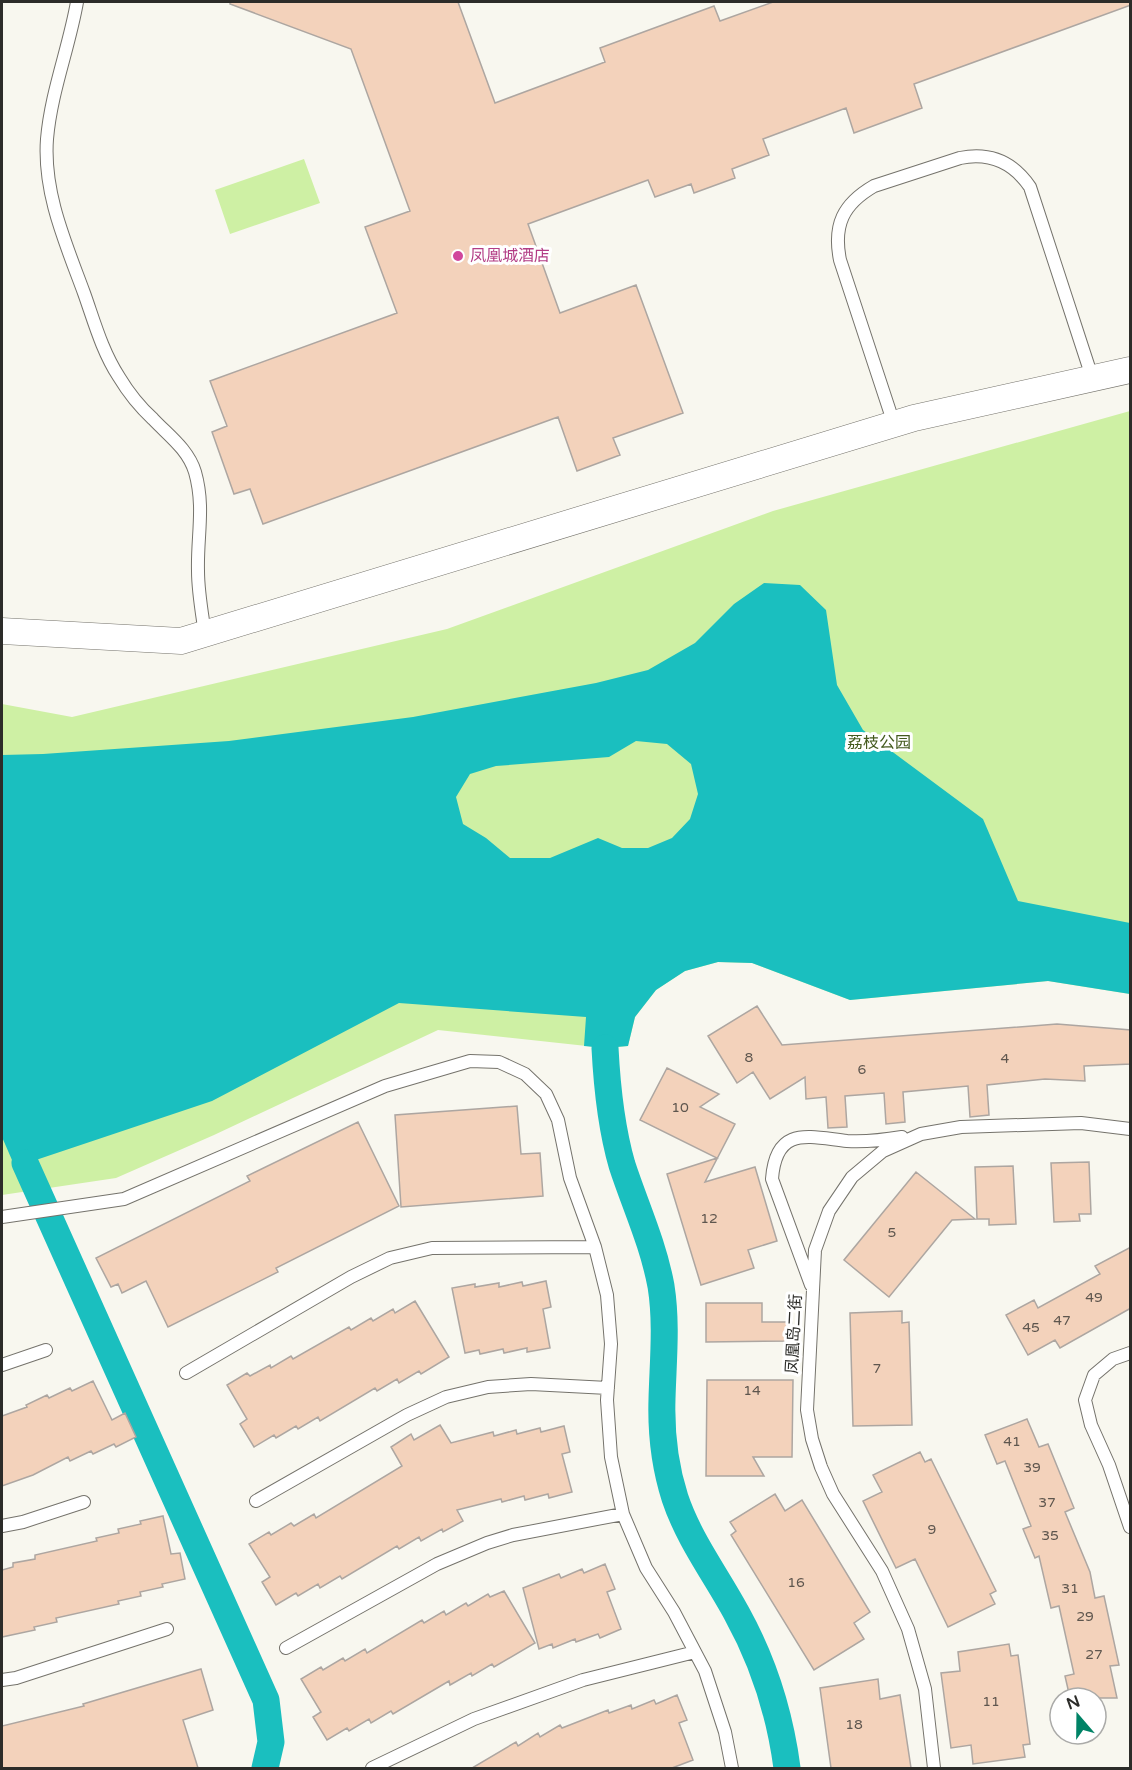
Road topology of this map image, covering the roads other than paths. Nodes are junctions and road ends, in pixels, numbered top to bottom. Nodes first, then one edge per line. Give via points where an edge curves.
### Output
1 (76, 2) edge
2 (1131, 370) edge
3 (1092, 377) junction
4 (894, 424) junction
5 (2, 631) edge
6 (205, 634) junction
7 (1131, 1129) edge
8 (921, 1134) junction
9 (2, 1217) edge
10 (596, 1247) junction
11 (813, 1291) junction
12 (46, 1350) dead end
13 (1131, 1353) edge
14 (2, 1365) edge
15 (186, 1373) dead end
16 (608, 1388) junction
17 (256, 1501) dead end
18 (84, 1502) dead end
19 (623, 1514) junction
20 (2, 1526) edge
21 (1131, 1527) edge
22 (167, 1629) dead end
23 (286, 1648) dead end
24 (695, 1652) junction
25 (2, 1680) edge
26 (372, 1768) edge
27 (732, 1768) edge
28 (934, 1768) edge

1 - 6 lane via 50,114 47,142 52,197 104,350 134,399 175,438 194,470 202,505 198,572
2 - 3 street
3 - 4 street
3 - 4 lane via 1030,187 1017,171 1000,160 960,158 874,186 850,204 838,231 840,260
4 - 6 street
5 - 6 street via 181,641
7 - 8 lane, 凤凰岛二街 via 1081,1123 961,1127
8 - 11 lane, 凤凰岛二街 via 883,1151 852,1177 829,1211 815,1250
8 - 11 lane via 848,1141 812,1136 795,1138 781,1148 773,1162 772,1179
9 - 10 lane via 124,1199 385,1086 470,1061 499,1062 525,1074 546,1094 558,1120 570,1178
10 - 15 lane via 432,1248 390,1258
10 - 16 lane via 608,1305
11 - 28 lane, 凤凰岛二街 via 807,1410 812,1439 833,1494 882,1571 908,1629 925,1689
12 - 14 lane
13 - 21 lane via 1113,1359 1094,1375 1086,1400 1091,1425
16 - 17 lane via 520,1385 488,1387 446,1397
16 - 19 lane via 611,1457
18 - 20 lane
19 - 23 lane via 513,1535 462,1552
19 - 24 lane via 646,1568
22 - 25 lane
24 - 26 lane via 583,1680 528,1699 474,1719
24 - 27 lane via 716,1701

